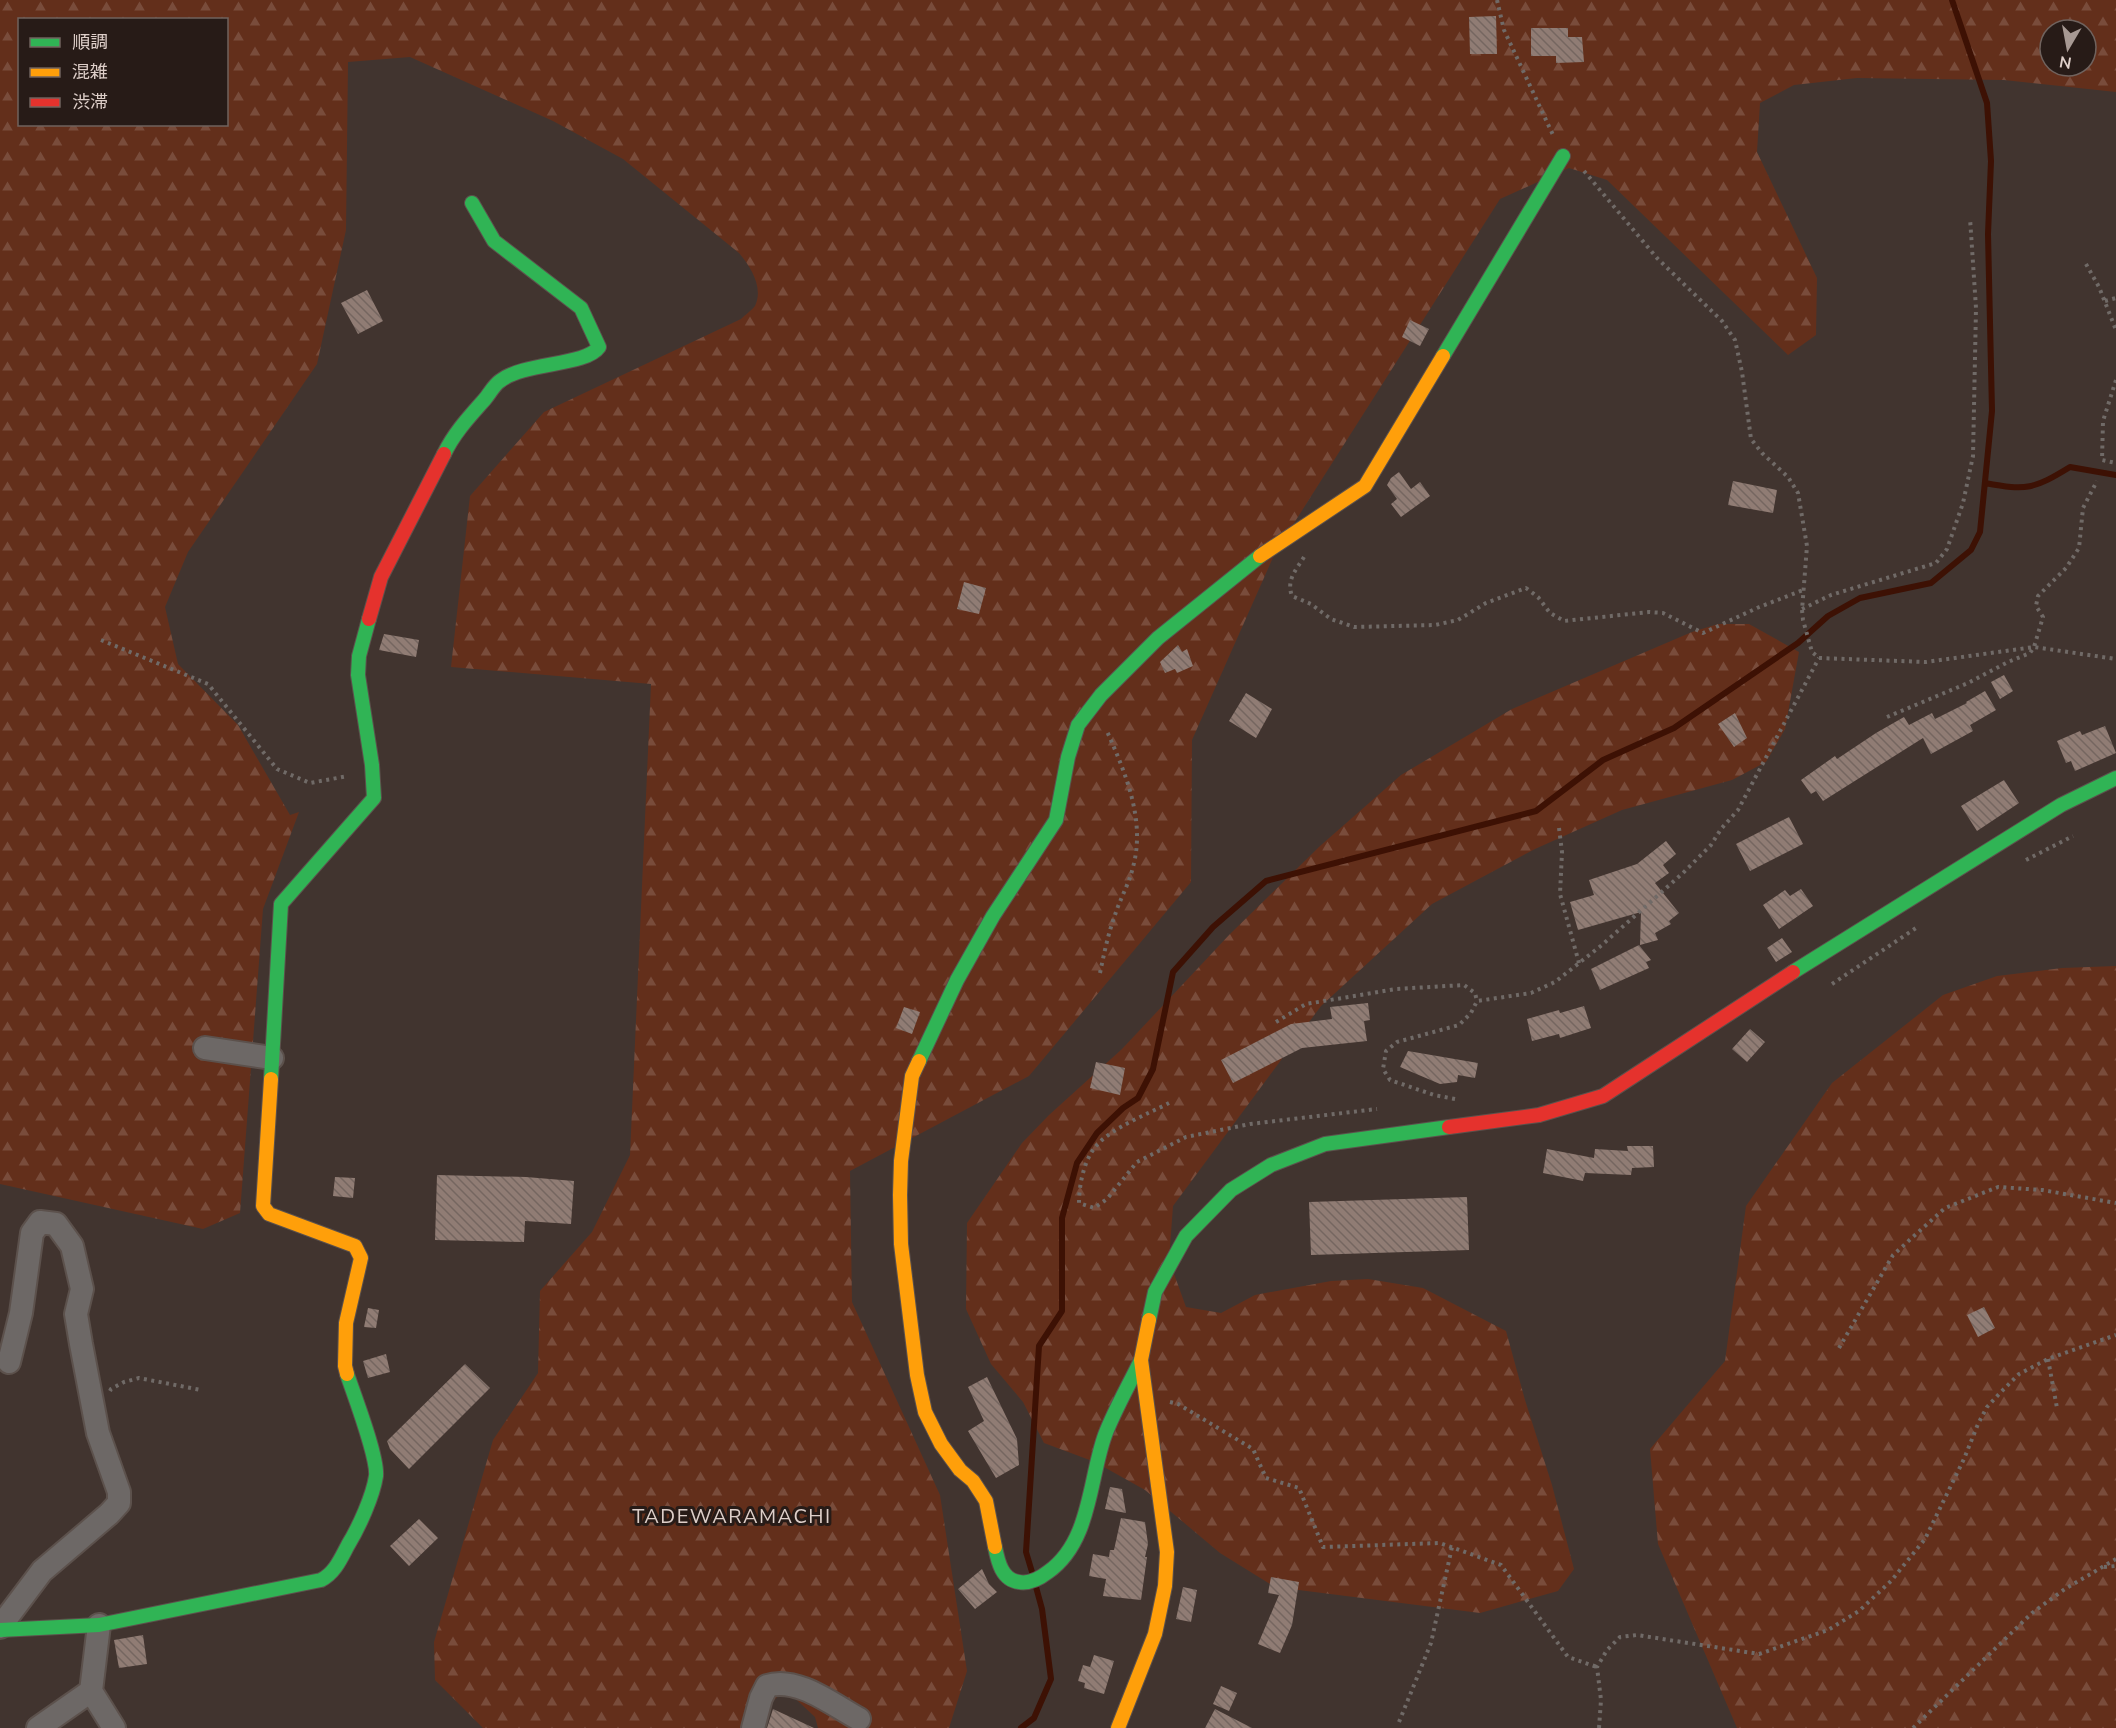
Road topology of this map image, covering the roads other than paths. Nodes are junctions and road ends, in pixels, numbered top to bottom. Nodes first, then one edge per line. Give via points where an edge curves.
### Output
1 (1563, 156) road end
2 (472, 203) dead end
3 (2116, 778) edge
4 (205, 1048) dead end
5 (272, 1058) junction
6 (1141, 1360) junction
7 (9, 1362) dead end
8 (99, 1625) junction
9 (0, 1628) edge
10 (91, 1691) junction
11 (859, 1719) dead end
12 (38, 1728) edge
13 (114, 1728) edge
14 (753, 1728) edge
15 (1118, 1728) edge

1 - 6 street via 1365,486 1272,546 1158,638 1078,725 1056,820 993,916 957,980 912,1076 900,1195 901,1244 917,1375 925,1412 941,1444 986,1501 997,1559 1012,1581 1026,1584 1040,1578 1054,1568 1071,1546 1085,1515 1105,1435
2 - 5 street via 494,241 581,308 598,347 595,353 581,358 524,369 500,381 448,444 381,577 359,656 358,675 374,798 281,904
3 - 6 street via 2061,805 1748,1000 1603,1096 1539,1115 1325,1144 1271,1165 1231,1190 1186,1236 1155,1292
4 - 5 street
5 - 8 street via 263,1206 269,1214 356,1246 362,1258 346,1323 345,1366 372,1453 376,1475 370,1496 331,1575 321,1580
6 - 15 street via 1167,1552 1165,1586 1155,1634
7 - 9 street via 21,1313 32,1233 40,1222 56,1224 72,1246 82,1289 76,1314 81,1344 99,1433 119,1492 119,1503 42,1571
8 - 9 street
8 - 10 street
10 - 12 street
10 - 13 street
11 - 14 street via 801,1687 774,1683 767,1686 761,1698

